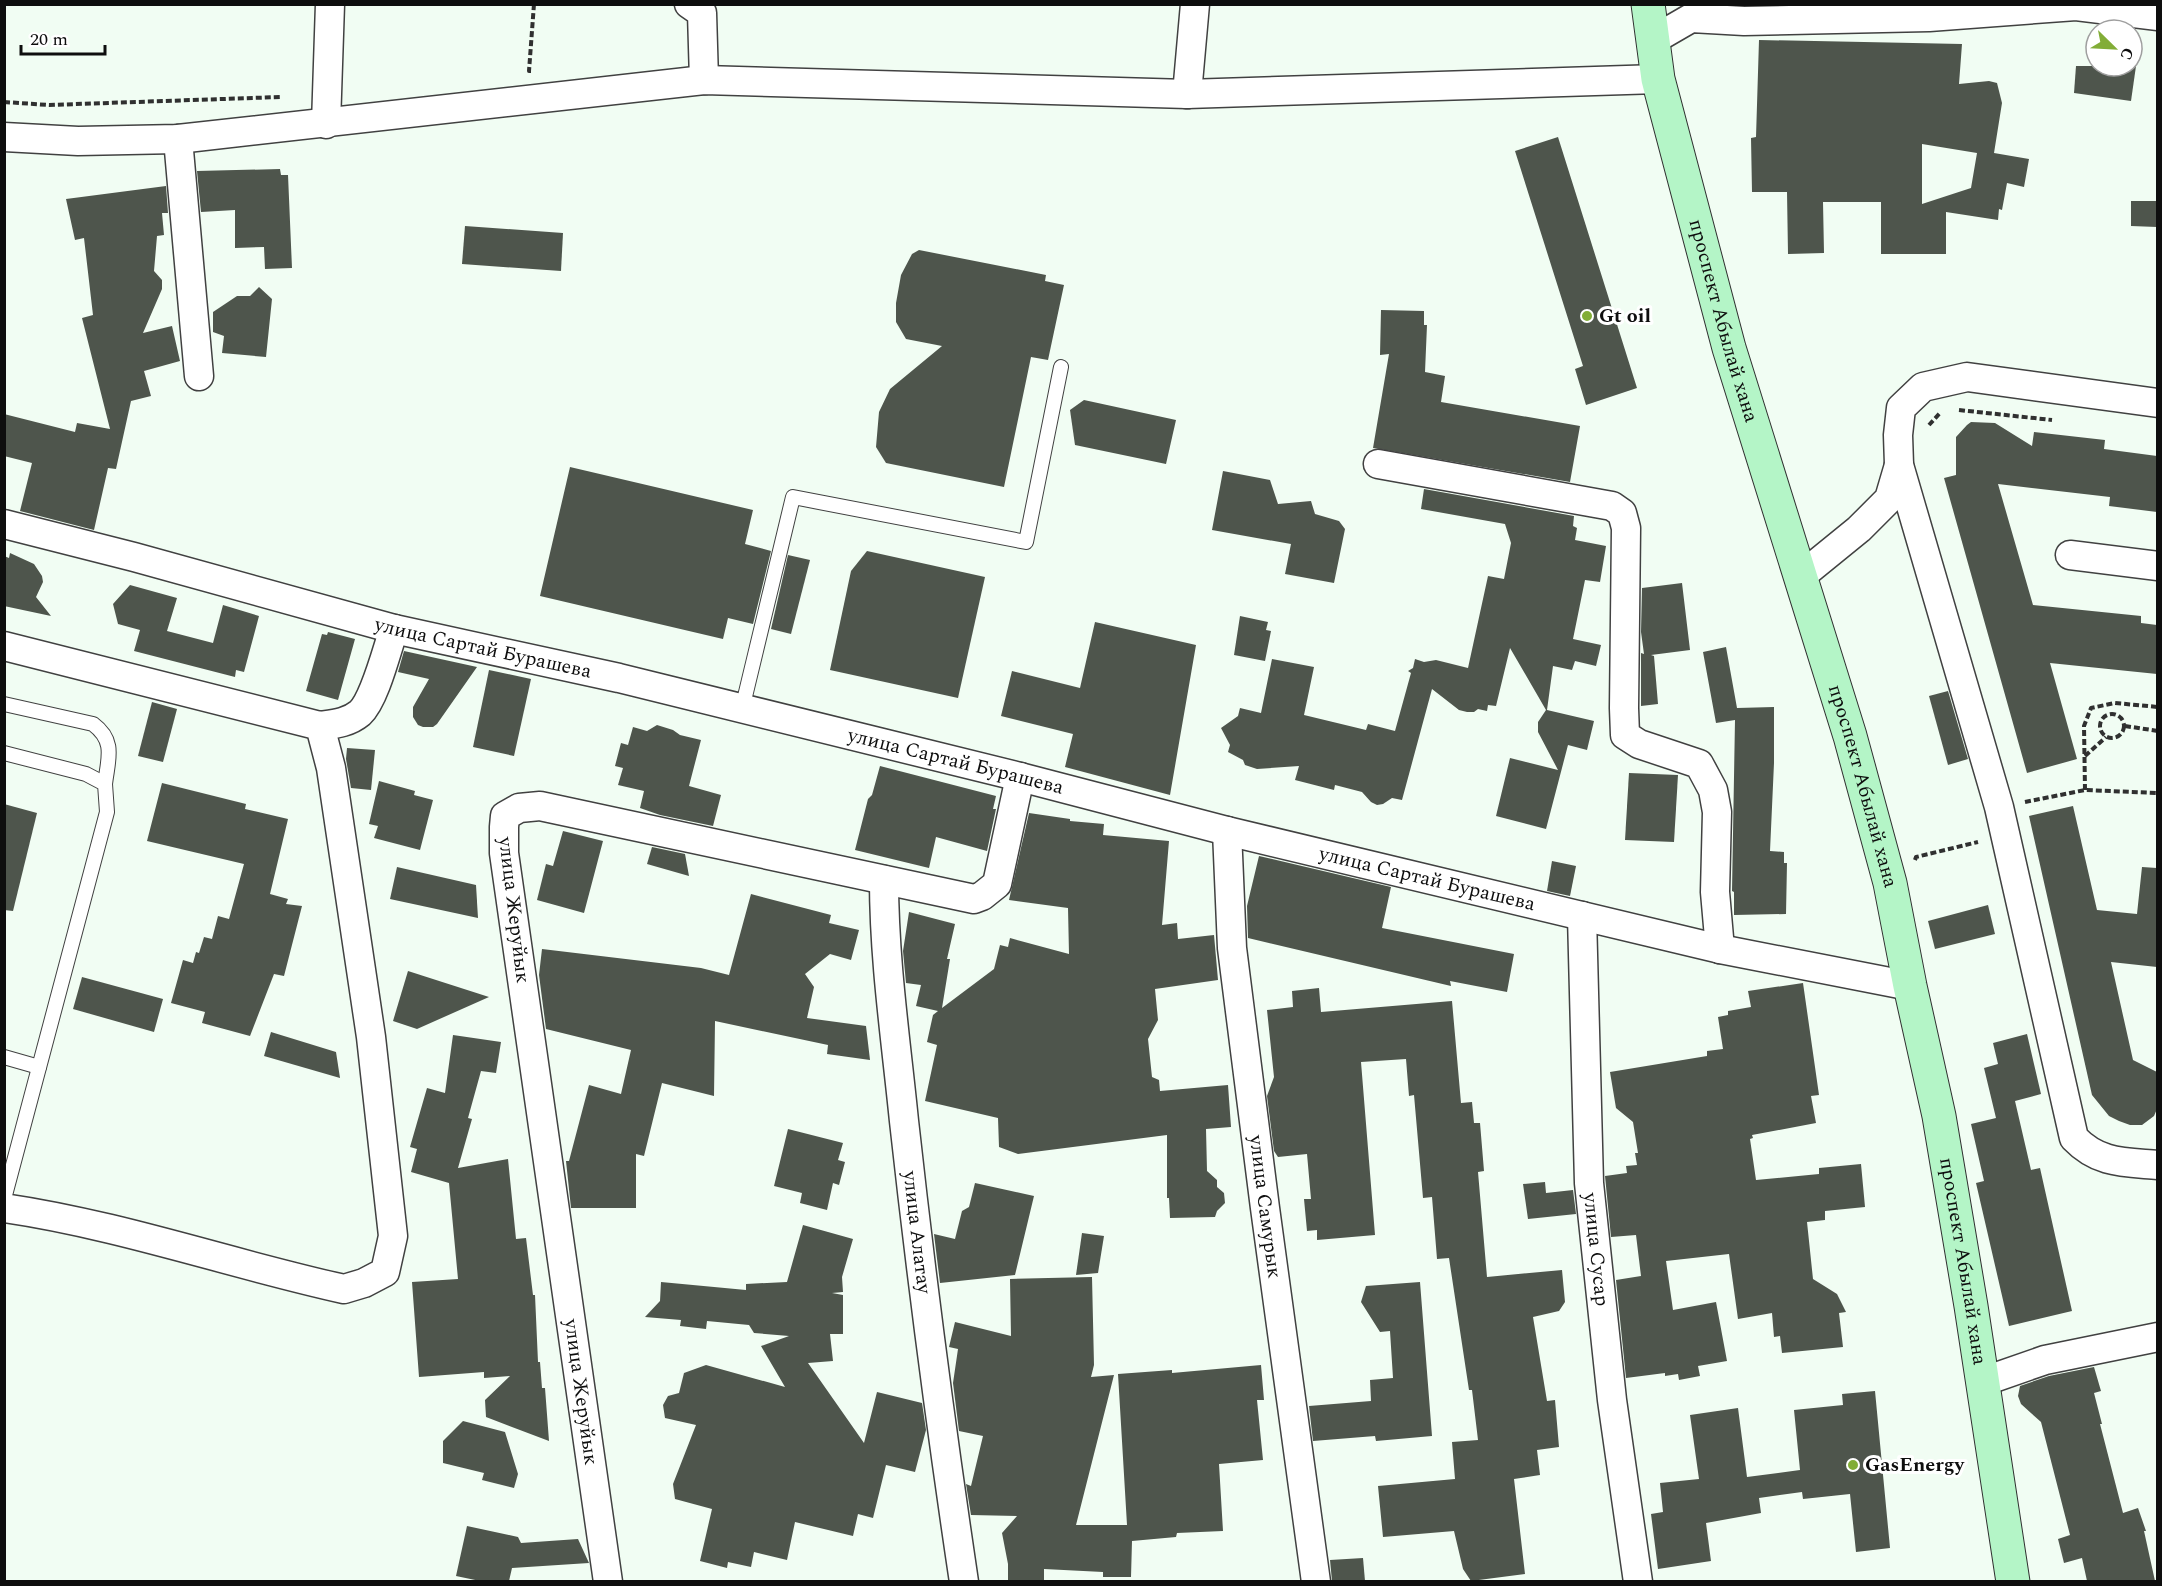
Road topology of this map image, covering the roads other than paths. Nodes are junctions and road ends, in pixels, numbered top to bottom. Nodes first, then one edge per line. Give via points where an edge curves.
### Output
1 (330, 4) edge
2 (689, 4) edge
3 (1195, 4) edge
4 (1648, 4) edge
5 (2076, 5) edge
6 (1743, 13) edge
7 (2157, 16) edge
8 (1653, 40) junction
9 (1659, 79) junction
10 (704, 80) junction
11 (1187, 94) junction
12 (326, 124) junction
13 (4, 137) edge
14 (178, 140) junction
15 (1061, 367) dead end
16 (199, 376) dead end
17 (2157, 403) edge
18 (1378, 464) dead end
19 (1899, 465) junction
20 (4, 524) edge
21 (2070, 555) dead end
22 (2157, 566) edge
23 (1800, 577) junction
24 (394, 629) junction
25 (4, 646) edge
26 (4, 704) edge
27 (742, 709) junction
28 (320, 726) junction
29 (4, 753) edge
30 (1020, 777) junction
31 (105, 784) junction
32 (1227, 831) junction
33 (884, 880) junction
34 (1582, 916) junction
35 (1720, 949) junction
36 (1910, 986) junction
37 (4, 1057) edge
38 (39, 1067) junction
39 (2157, 1165) edge
40 (4, 1199) edge
41 (4, 1208) edge
42 (2157, 1337) edge
43 (1982, 1382) junction
44 (608, 1581) edge
45 (964, 1581) edge
46 (1316, 1581) edge
47 (1638, 1581) edge
48 (2013, 1581) edge

1 - 12 street
2 - 10 street via 702,13
3 - 11 street
4 - 8 main road, проспект Абылай хана
5 - 6 street via 1929,17
5 - 7 street
6 - 8 street via 1691,18
8 - 9 main road, проспект Абылай хана
9 - 11 street
9 - 23 main road, проспект Абылай хана via 1729,348
10 - 11 street
10 - 12 street
12 - 14 street
13 - 14 street
14 - 16 street
15 - 27 lane via 1026,542 793,497
17 - 19 street via 1967,377 1923,387 1901,408
18 - 35 street via 1612,506 1622,513 1626,528 1625,735 1639,744 1699,764 1713,790 1717,812 1715,892
19 - 23 street via 1889,499
19 - 39 street via 1999,807 2074,1138 2085,1150 2108,1160
20 - 24 street, улица Сартай Бурашева
21 - 22 street
23 - 36 main road, проспект Абылай хана via 1850,736 1890,883
24 - 27 street, улица Сартай Бурашева
24 - 28 street via 372,693 361,712 341,724
25 - 28 street
26 - 31 lane via 93,724 105,732 109,746
27 - 30 street, улица Сартай Бурашева
28 - 41 street via 331,768 371,1037 393,1236 384,1272 344,1289 48,1214
29 - 31 lane via 86,774
30 - 32 street, улица Сартай Бурашева
30 - 33 street, улица Жеруйык via 997,884 982,896 974,899
31 - 38 lane via 107,812
32 - 34 street, улица Сартай Бурашева
32 - 46 street, улица Самурык via 1232,948
33 - 44 street, улица Жеруйык via 540,806 519,808 505,816 504,853
33 - 45 street, улица Алатау via 884,930 908,1155
34 - 35 street, улица Сартай Бурашева
34 - 47 street, улица Сусар via 1589,1183 1612,1400
35 - 36 street, улица Сартай Бурашева
36 - 43 main road, проспект Абылай хана via 1939,1116
37 - 38 lane
38 - 40 lane
42 - 43 street via 2045,1360
43 - 48 main road, проспект Абылай хана

